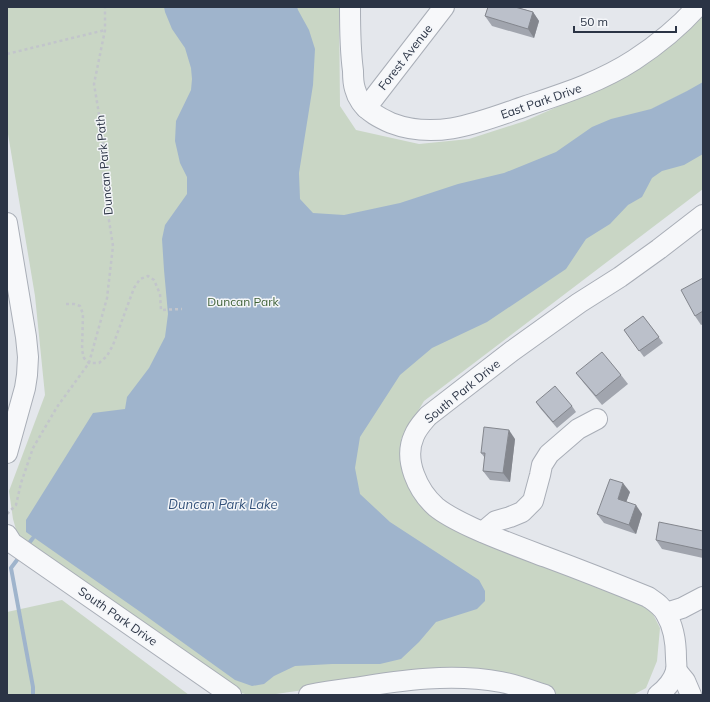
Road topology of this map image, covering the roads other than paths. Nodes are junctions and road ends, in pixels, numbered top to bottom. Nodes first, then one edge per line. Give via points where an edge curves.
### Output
1 (350, 7) edge
2 (444, 7) edge
3 (697, 7) edge
4 (366, 108) junction
5 (703, 215) edge
6 (7, 223) edge
7 (597, 419) dead end
8 (7, 453) edge
9 (483, 532) junction
10 (10, 539) edge
11 (703, 597) edge
12 (666, 613) junction
13 (676, 670) junction
14 (231, 695) edge
15 (309, 695) edge
16 (544, 695) edge
17 (658, 695) edge
18 (691, 695) edge

1 - 4 street via 355,89
2 - 4 street, Forest Avenue
3 - 4 street, East Park Drive via 663,39 605,77 573,91 474,124 436,130 416,129 383,120
5 - 9 street, South Park Drive via 620,277 512,351 428,416 419,426 410,450 411,462 416,479 425,494 436,507 450,517
6 - 8 street via 28,357 28,375
7 - 9 street via 578,429 549,454 542,465 533,501 522,512 496,521
9 - 12 street, South Park Drive via 648,597 659,604
10 - 14 street, South Park Drive via 36,560
11 - 12 street
12 - 13 street, South Park Drive via 676,647
13 - 17 street, South Park Drive via 666,689
13 - 18 street via 685,681
15 - 16 street via 383,683 460,678 501,682

